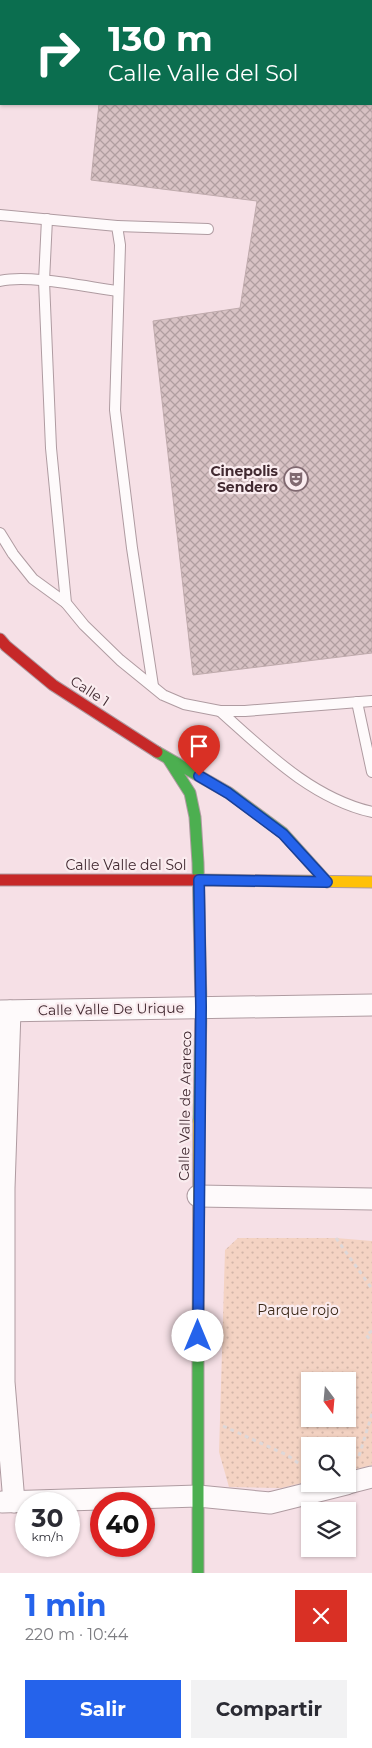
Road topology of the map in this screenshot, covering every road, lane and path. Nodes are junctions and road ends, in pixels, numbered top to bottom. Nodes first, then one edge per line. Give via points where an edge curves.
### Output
1 (0, 215) edge
2 (47, 219) junction
3 (117, 226) junction
4 (208, 229) dead end
5 (0, 281) edge
6 (44, 281) junction
7 (117, 291) junction
8 (0, 533) edge
9 (66, 603) junction
10 (0, 639) edge
11 (153, 686) junction
12 (372, 701) edge
13 (357, 702) junction
14 (220, 711) junction
15 (169, 760) junction
16 (372, 772) edge
17 (372, 812) edge
18 (0, 880) edge
19 (199, 880) junction
20 (327, 882) junction
21 (372, 882) edge
22 (372, 1005) edge
23 (201, 1007) junction
24 (5, 1011) edge
25 (2, 1188) edge
26 (198, 1196) junction
27 (372, 1199) edge
28 (336, 1238) dead end
29 (372, 1289) edge
30 (372, 1330) edge
31 (372, 1342) edge
32 (2, 1382) edge
33 (372, 1414) edge
34 (220, 1425) dead end
35 (301, 1465) edge
36 (364, 1470) edge
37 (315, 1492) edge
38 (198, 1496) junction
39 (7, 1502) edge
40 (198, 1573) edge

1 - 2 lane
2 - 3 lane
2 - 6 lane
3 - 4 lane
3 - 7 lane via 120,245
5 - 6 lane
6 - 7 lane
6 - 9 lane via 51,448
7 - 11 lane via 114,410
8 - 9 lane via 33,579
9 - 11 lane via 120,660
10 - 15 street, Calle 1 via 53,685
11 - 14 lane via 163,695 184,704
12 - 13 lane
13 - 14 lane
13 - 16 lane
14 - 17 lane via 272,757 324,794
15 - 19 street, Calle 1 via 190,794 195,817
15 - 20 street, Calle 1 via 228,793 283,834
18 - 19 street, Calle Valle del Sol
19 - 20 street, Calle Valle del Sol
19 - 23 street, Calle Valle de Arareco
20 - 21 street, Calle Valle del Sol
22 - 23 street, Calle Valle De Urique
23 - 24 street, Calle Valle De Urique
23 - 26 street, Calle Valle de Arareco
24 - 25 street
25 - 32 street
26 - 27 street
26 - 38 street, Calle Valle de Arareco
28 - 29 path
30 - 31 path via 366,1335
32 - 39 street
33 - 36 path
34 - 35 path
37 - 38 street via 270,1503
38 - 39 street
38 - 40 street, Calle Valle de Arareco

